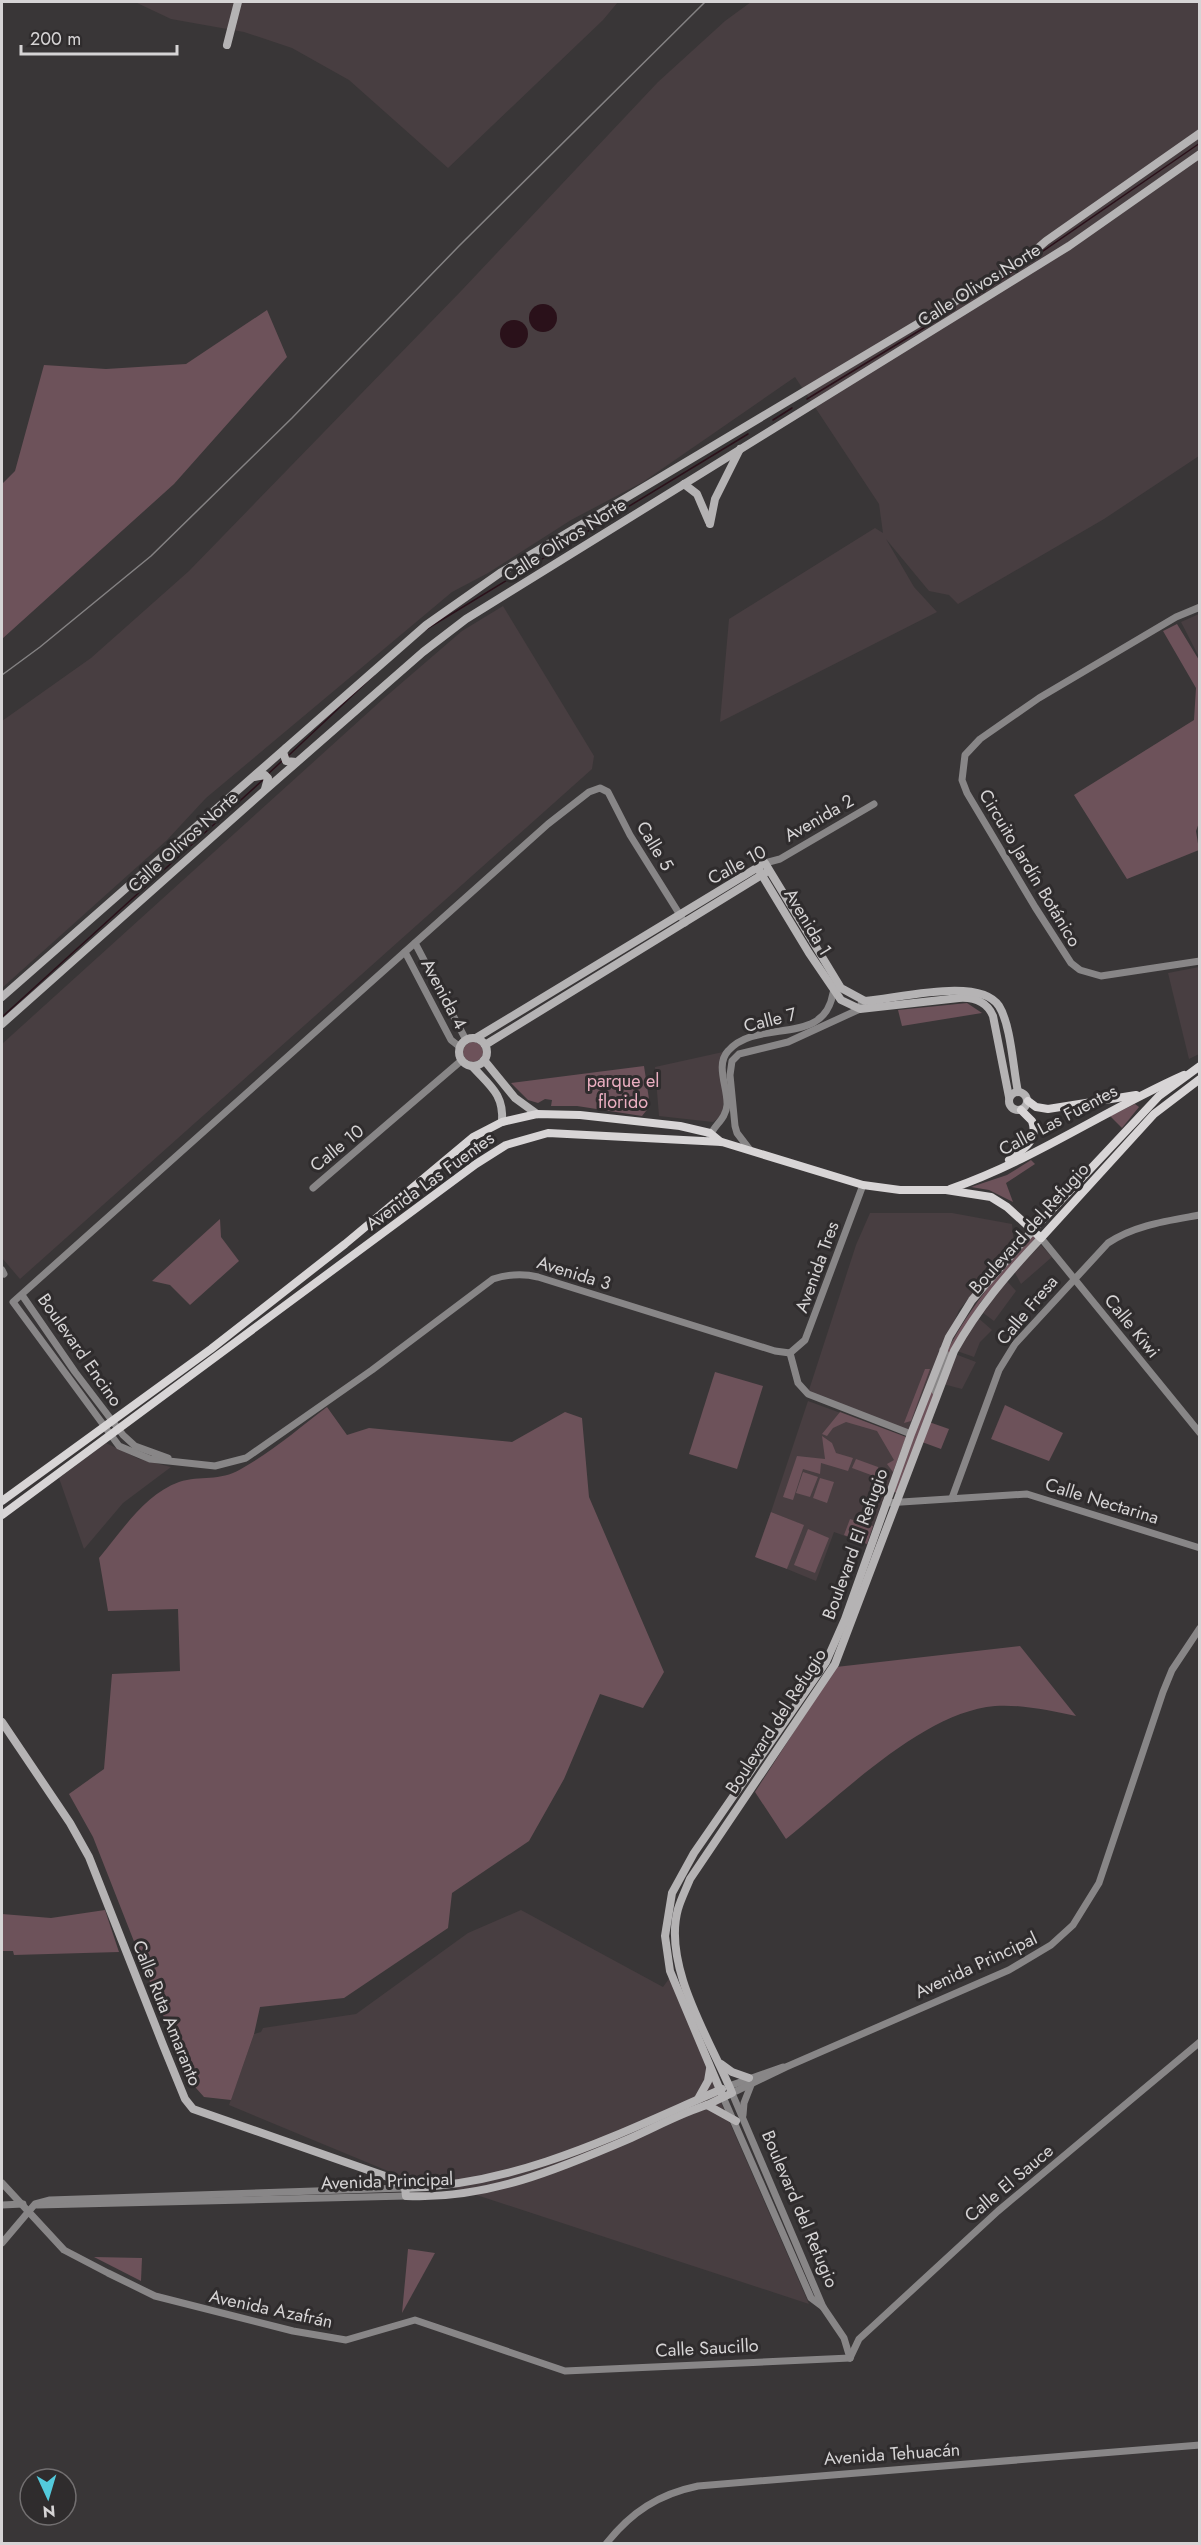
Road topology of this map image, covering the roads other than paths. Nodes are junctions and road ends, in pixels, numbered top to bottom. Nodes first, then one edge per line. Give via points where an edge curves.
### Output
1 (238, 2) edge
2 (226, 45) dead end
3 (1200, 133) edge
4 (1200, 154) edge
5 (741, 448) junction
6 (684, 484) junction
7 (1200, 607) edge
8 (285, 750) junction
9 (294, 763) junction
10 (254, 777) junction
11 (265, 788) junction
12 (874, 804) dead end
13 (780, 859) joint
14 (764, 868) junction
15 (681, 914) junction
16 (685, 923) junction
17 (415, 943) junction
18 (405, 952) junction
19 (1200, 962) edge
20 (834, 993) junction
21 (2, 997) edge
22 (862, 1000) junction
23 (860, 1009) junction
24 (2, 1024) edge
25 (476, 1038) junction
26 (466, 1040) junction
27 (485, 1045) junction
28 (460, 1047) junction
29 (462, 1060) junction
30 (484, 1060) junction
31 (472, 1066) junction
32 (1200, 1066) edge
33 (1184, 1075) junction
34 (1200, 1079) edge
35 (1018, 1092) junction
36 (1142, 1094) junction
37 (1010, 1097) junction
38 (1028, 1101) junction
39 (1021, 1110) junction
40 (537, 1114) junction
41 (502, 1122) junction
42 (709, 1138) junction
43 (1108, 1148) junction
44 (750, 1150) junction
45 (990, 1175) junction
46 (1092, 1181) junction
47 (862, 1185) junction
48 (313, 1188) dead end
49 (946, 1190) junction
50 (1200, 1215) edge
51 (1033, 1230) junction
52 (1041, 1238) junction
53 (1074, 1279) junction
54 (22, 1295) junction
55 (943, 1350) junction
56 (790, 1353) junction
57 (937, 1394) junction
58 (115, 1426) junction
59 (106, 1432) junction
60 (1200, 1433) edge
61 (911, 1434) junction
62 (140, 1452) junction
63 (952, 1498) junction
64 (2, 1501) edge
65 (886, 1503) junction
66 (896, 1503) junction
67 (2, 1515) edge
68 (1200, 1548) edge
69 (1200, 1628) edge
70 (2, 1722) edge
71 (1200, 2042) edge
72 (719, 2062) junction
73 (710, 2068) junction
74 (750, 2081) junction
75 (731, 2090) junction
76 (722, 2093) junction
77 (698, 2100) junction
78 (707, 2105) junction
79 (739, 2119) junction
80 (618, 2138) junction
81 (2, 2183) edge
82 (405, 2192) junction
83 (21, 2204) junction
84 (35, 2204) junction
85 (2, 2205) edge
86 (28, 2212) junction
87 (2, 2243) edge
88 (860, 2339) junction
89 (845, 2340) junction
90 (850, 2358) junction
91 (565, 2370) joint
92 (1200, 2445) edge
93 (606, 2544) edge

1 - 2 main road
3 - 8 main road, Calle Olivos Norte via 1023,261 500,573 426,624
4 - 5 main road, Calle Olivos Norte via 1069,246
5 - 6 main road, Calle Olivos Norte
5 - 6 main road via 715,499 710,524 697,494
6 - 9 main road, Calle Olivos Norte via 466,619
7 - 19 street, Circuito Jardín Botánico via 1176,617 1039,698 980,739 965,755 962,780 966,793 1035,907 1071,963 1080,970 1101,976
8 - 9 main road via 286,761
8 - 10 main road, Calle Olivos Norte
9 - 11 main road, Calle Olivos Norte
10 - 11 main road via 268,778
10 - 21 main road, Calle Olivos Norte
11 - 24 main road, Calle Olivos Norte
12 - 13 street, Avenida 2
13 - 14 street, Calle 10
14 - 15 main road, Calle 10
14 - 16 main road, Calle 10
14 - 20 main road, Avenida 1
14 - 22 main road, Avenida 1 via 841,988
15 - 16 street, Calle 5
15 - 17 street, Calle 5 via 630,835 608,792 600,788 548,824
15 - 25 main road, Calle 10
16 - 27 main road, Calle 10
17 - 18 street
17 - 26 street, Avenida 4
18 - 28 street, Avenida 4 via 451,1040
18 - 54 street
20 - 23 main road
20 - 42 street, Calle 7 via 824,1016 804,1028 760,1034 728,1051 723,1074 727,1106
22 - 23 street
22 - 35 main road via 973,990 994,1000 1002,1014
23 - 37 main road, Calle 7 via 967,998 982,1002 993,1016
23 - 44 street, Calle 7 via 788,1042 739,1054 732,1061 735,1126
25 - 26 main road
25 - 27 main road
26 - 28 main road
27 - 30 main road
28 - 29 main road
29 - 31 main road
29 - 48 street, Calle 10
30 - 31 main road
30 - 40 main road via 515,1098
31 - 41 main road via 500,1098
32 - 33 main road, Boulevard del Refugio
33 - 36 main road, Calle Las Fuentes
33 - 43 main road, Boulevard del Refugio
34 - 46 main road, Boulevard del Refugio via 1154,1114
35 - 37 main road
35 - 38 main road
36 - 38 main road via 1048,1109
36 - 45 main road, Calle Las Fuentes
37 - 39 main road via 1010,1107
38 - 39 main road
39 - 45 main road via 1032,1121 1033,1138
40 - 41 main road, Avenida Las Fuentes
40 - 42 main road, Avenida Las Fuentes via 680,1126
41 - 58 main road, Avenida Las Fuentes via 473,1137
42 - 44 main road, Avenida Las Fuentes
42 - 58 main road, Avenida Las Fuentes via 548,1133 506,1145
43 - 46 main road
43 - 51 main road, Boulevard del Refugio
44 - 47 main road
45 - 49 main road, Calle Las Fuentes
46 - 52 main road, Boulevard del Refugio
47 - 49 main road
47 - 56 street, Avenida Tres via 805,1340
49 - 51 main road via 991,1197
50 - 53 street, Calle Fresa via 1126,1232 1108,1243
51 - 52 main road
51 - 55 main road, Boulevard El Refugio via 972,1300
52 - 53 street, Calle Kiwi
52 - 57 main road, Boulevard del Refugio via 977,1312 954,1351
53 - 60 street, Calle Kiwi
53 - 63 street, Calle Fresa via 1015,1344 999,1370
54 - 58 street, Boulevard Encino
54 - 59 street, Boulevard Encino via 13,1302
55 - 57 street via 947,1356 934,1391
55 - 61 main road, Boulevard El Refugio
56 - 61 street via 798,1383 807,1394
56 - 62 street, Avenida 3 via 531,1275 509,1274 493,1279 246,1458 215,1467
57 - 66 main road, Boulevard del Refugio
58 - 59 main road, Avenida Las Fuentes
58 - 62 street, Avenida 3
59 - 62 street, Avenida 3 via 119,1446
59 - 64 main road, Avenida Las Fuentes
59 - 67 main road, Avenida Las Fuentes
61 - 65 main road, Boulevard El Refugio
63 - 66 street, Calle Nectarina
63 - 68 street, Calle Nectarina via 1027,1494
65 - 66 street, Calle Nectarina
65 - 73 main road, Boulevard El Refugio via 826,1662 694,1853 672,1893 665,1936 670,1971
66 - 72 main road, Boulevard del Refugio via 835,1664 690,1879 677,1911 675,1941 681,1974
69 - 74 street, Avenida Principal via 1162,1692 1099,1883 1072,1925 1051,1945 1009,1970
70 - 82 main road, Calle Ruta Amaranto via 89,1857 185,2099 193,2109 388,2177
71 - 88 street, Calle El Sauce via 990,2218
72 - 74 main road
72 - 75 main road, Boulevard del Refugio
73 - 76 main road, Boulevard El Refugio
73 - 77 main road
74 - 75 street, Avenida Principal
74 - 79 street
75 - 76 main road, Avenida Principal
75 - 79 street, Boulevard del Refugio
76 - 77 main road, Avenida Principal
76 - 78 main road, Avenida Principal
76 - 79 street, Boulevard del Refugio
77 - 80 main road, Avenida Principal
78 - 79 main road
78 - 80 main road, Avenida Principal
79 - 89 street, Boulevard del Refugio via 811,2298 823,2307
80 - 82 main road, Avenida Principal via 547,2174 511,2184 455,2194
81 - 83 street, Avenida Azafrán
82 - 84 street, Avenida Principal via 50,2200
83 - 84 street, Avenida Principal
83 - 85 street, Avenida Principal
83 - 86 street, Avenida Azafrán
84 - 86 street
86 - 87 street
86 - 91 street, Avenida Azafrán via 64,2250 145,2291 192,2307 346,2340 415,2320
88 - 89 street
88 - 90 street, Calle El Sauce
89 - 90 street, Boulevard del Refugio
90 - 91 street, Calle Saucillo
92 - 93 street, Avenida Tehuacán via 699,2486 663,2496 640,2508

